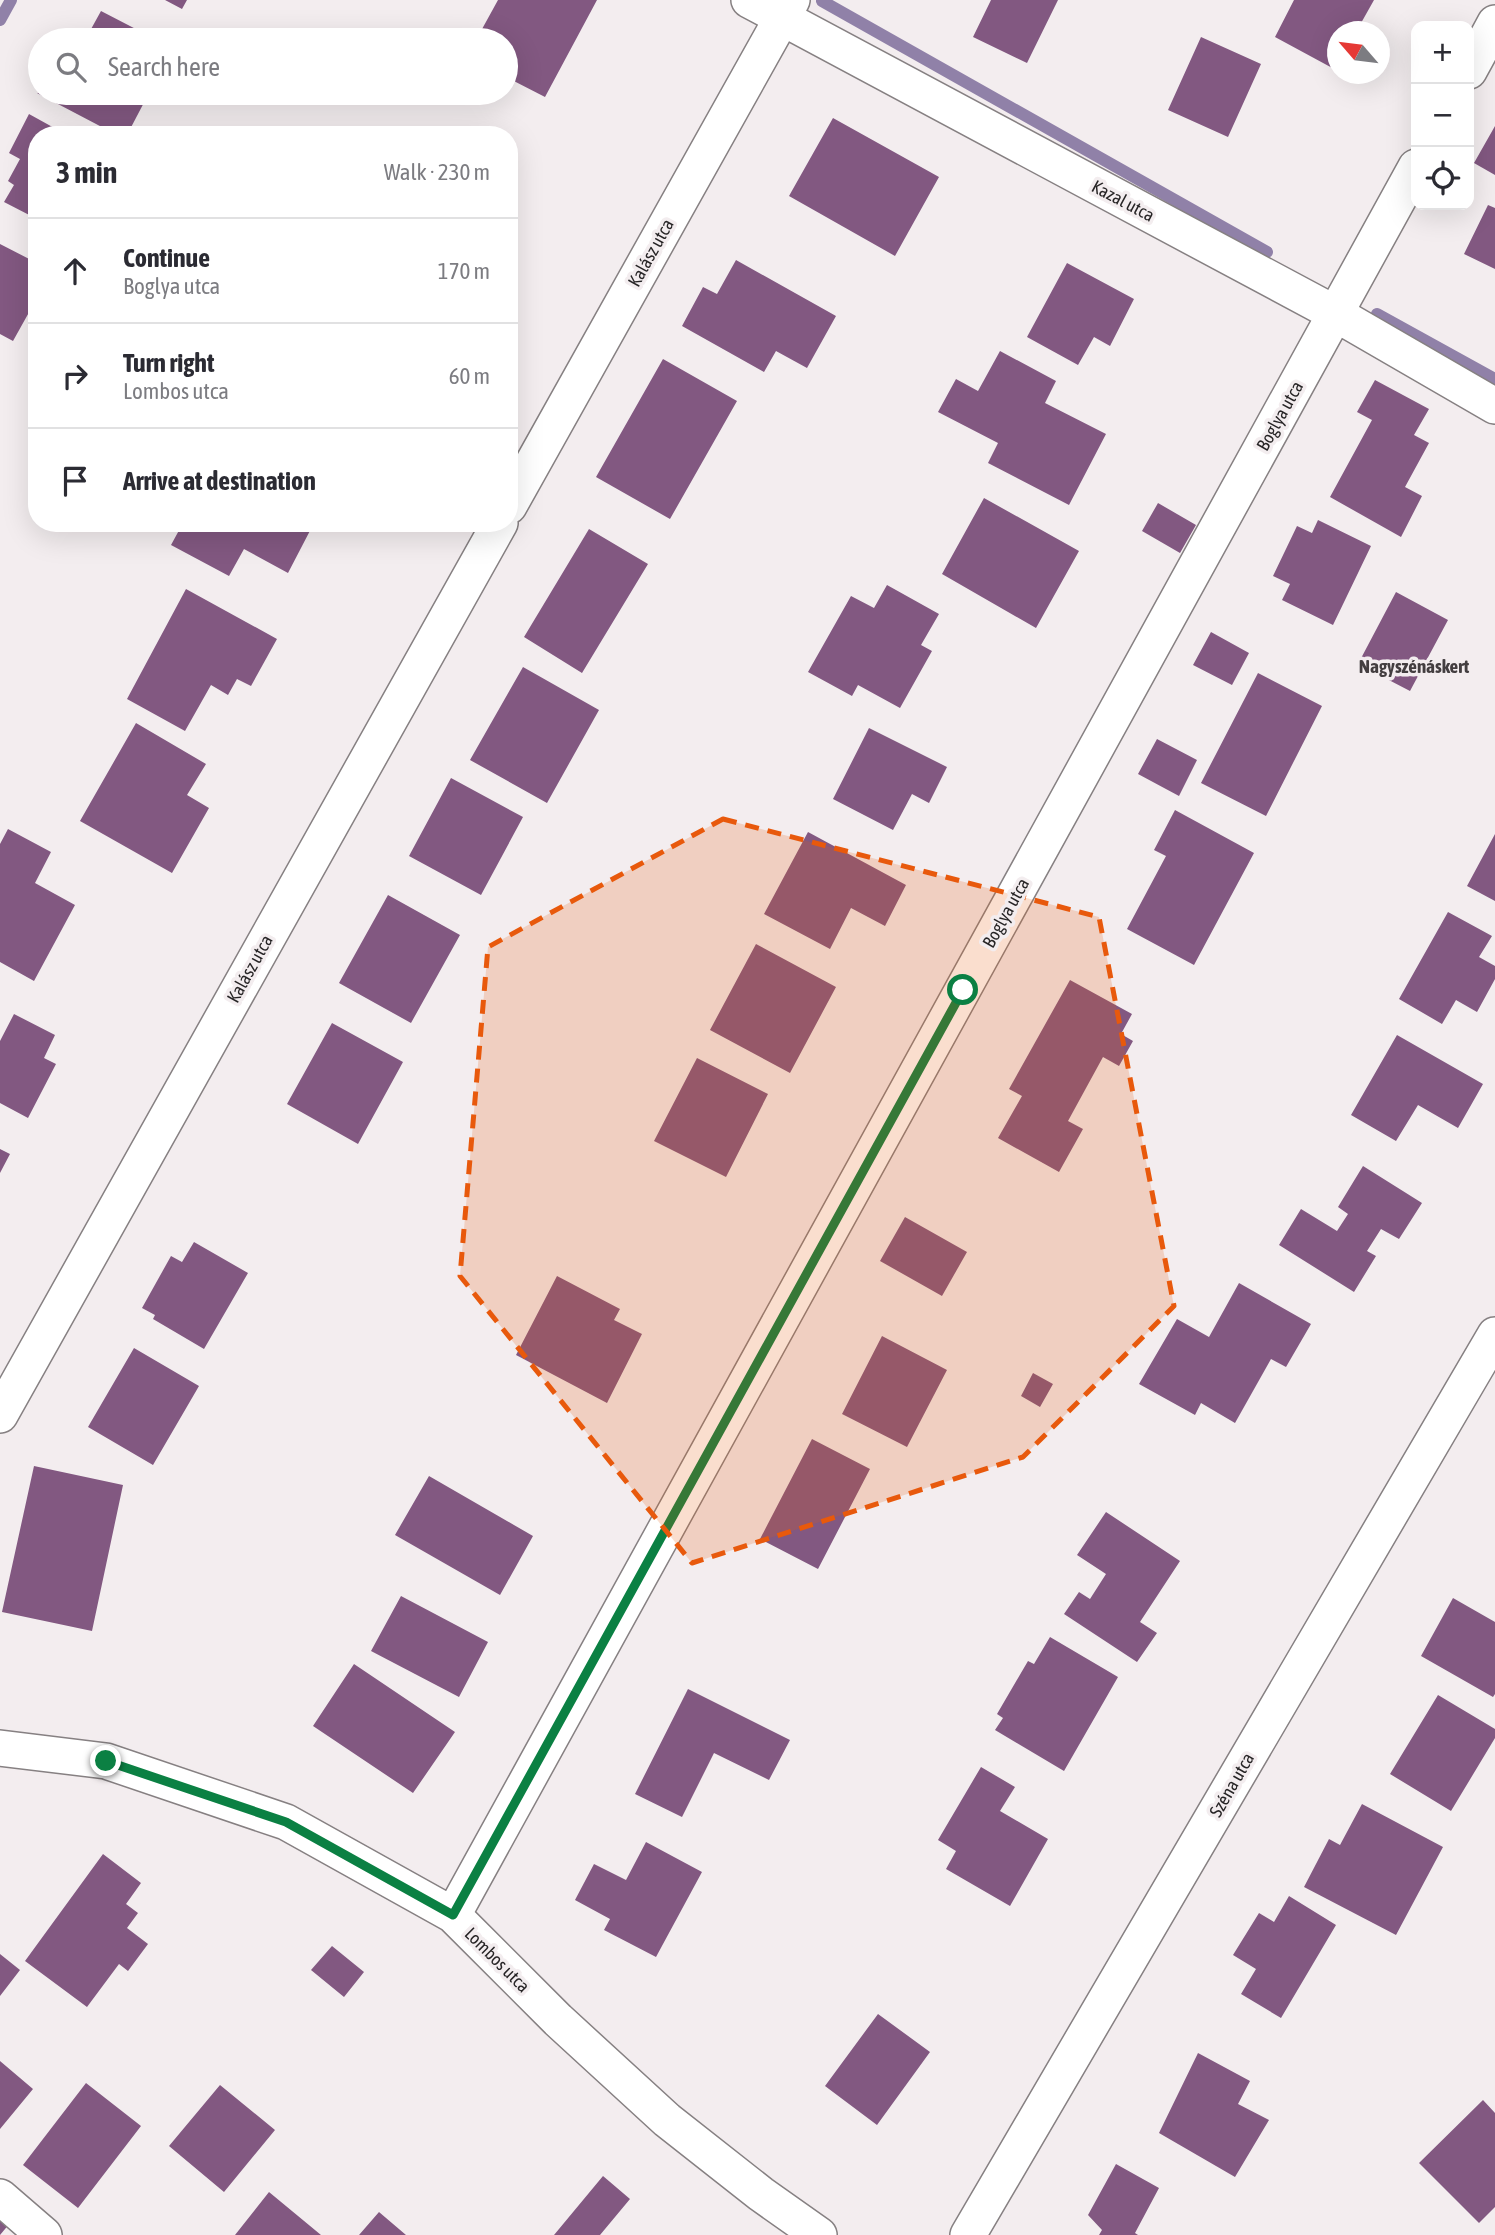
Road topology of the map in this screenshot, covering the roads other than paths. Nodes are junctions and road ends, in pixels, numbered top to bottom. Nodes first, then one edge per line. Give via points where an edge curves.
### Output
1 (749, 0) edge
2 (787, 9) edge
3 (1495, 23) edge
4 (1474, 62) edge
5 (1411, 176) edge
6 (1336, 314) junction
7 (1495, 406) edge
8 (518, 490) edge
9 (495, 532) edge
10 (1495, 1335) edge
11 (0, 1415) edge
12 (0, 1748) edge
13 (453, 1915) junction
14 (0, 2197) edge
15 (44, 2235) edge
16 (819, 2235) edge
17 (968, 2235) edge

1 - 2 street, Kazal utca
2 - 6 street, Kazal utca
2 - 8 street, Kalász utca
3 - 4 street
5 - 6 street, Boglya utca
6 - 7 street, Kazal utca
6 - 13 street, Boglya utca
9 - 11 street, Kalász utca
10 - 17 street, Széna utca
12 - 13 street, Lombos utca via 106,1761 286,1822
13 - 16 street, Lombos utca via 558,2020 667,2119
14 - 15 street

